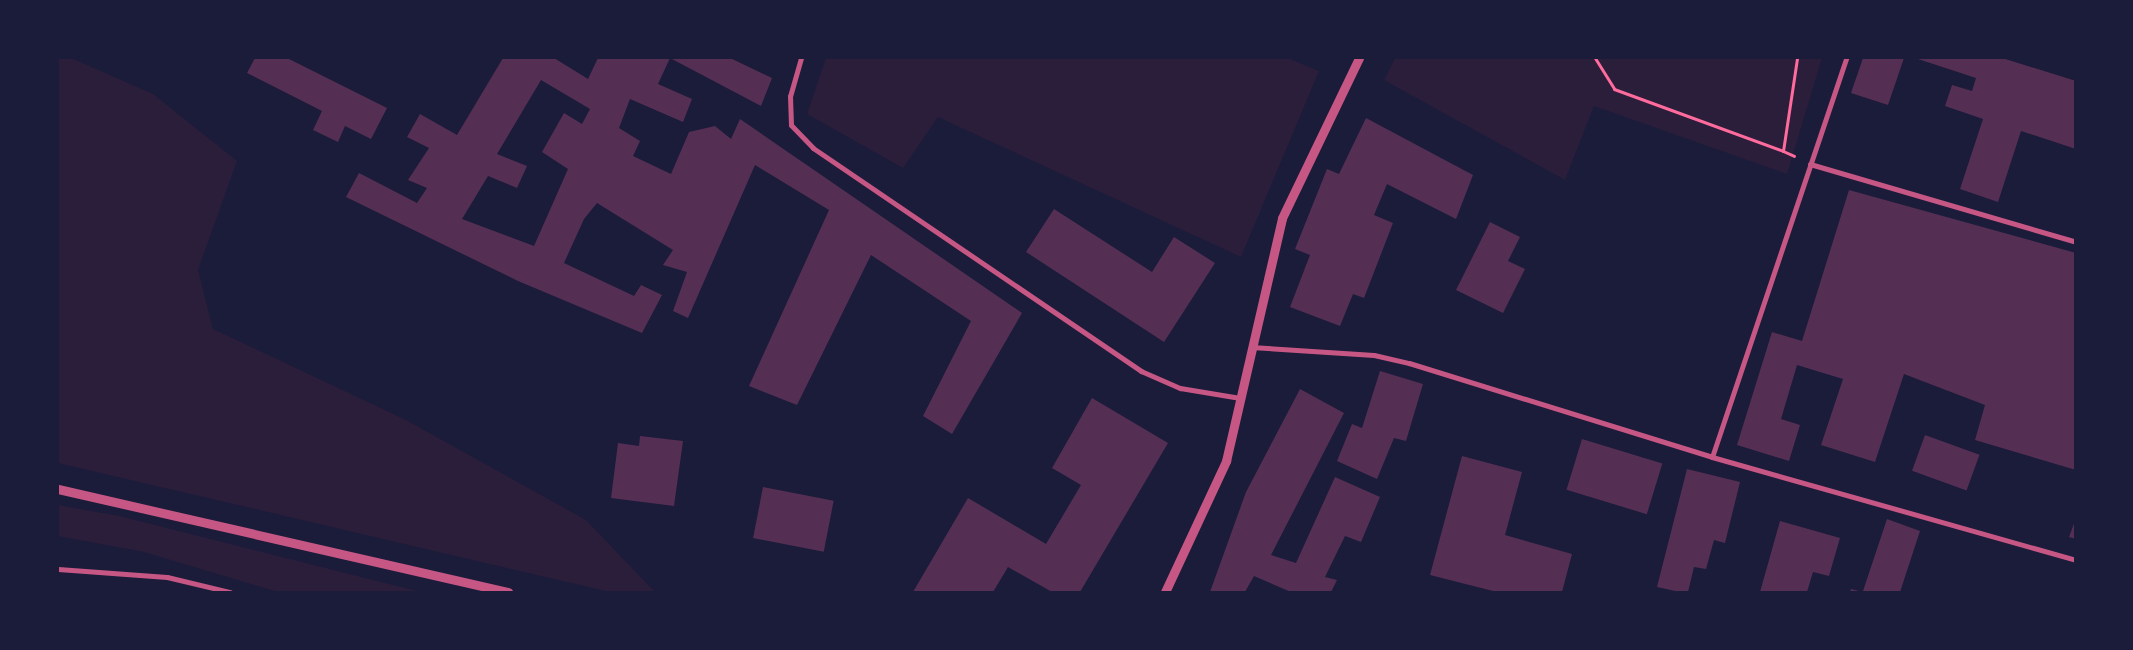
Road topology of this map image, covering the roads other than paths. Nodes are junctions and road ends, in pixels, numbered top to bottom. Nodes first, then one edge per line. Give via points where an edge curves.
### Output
1 (801, 58) edge
2 (1359, 58) edge
3 (1846, 58) edge
4 (1810, 164) junction
5 (2076, 242) edge
6 (1251, 347) junction
7 (1240, 398) junction
8 (1712, 457) junction
9 (58, 489) edge
10 (2076, 560) edge
11 (58, 569) edge
12 (230, 592) edge
13 (508, 592) edge
14 (1165, 592) edge

1 - 7 street via 790,96 791,125 813,148 1141,371 1180,388
2 - 6 street via 1282,218
3 - 4 street
4 - 5 street
4 - 8 street
6 - 7 street
6 - 8 street via 1374,355 1409,363
7 - 14 street via 1226,461
8 - 10 street
9 - 13 street
11 - 12 street via 167,577

